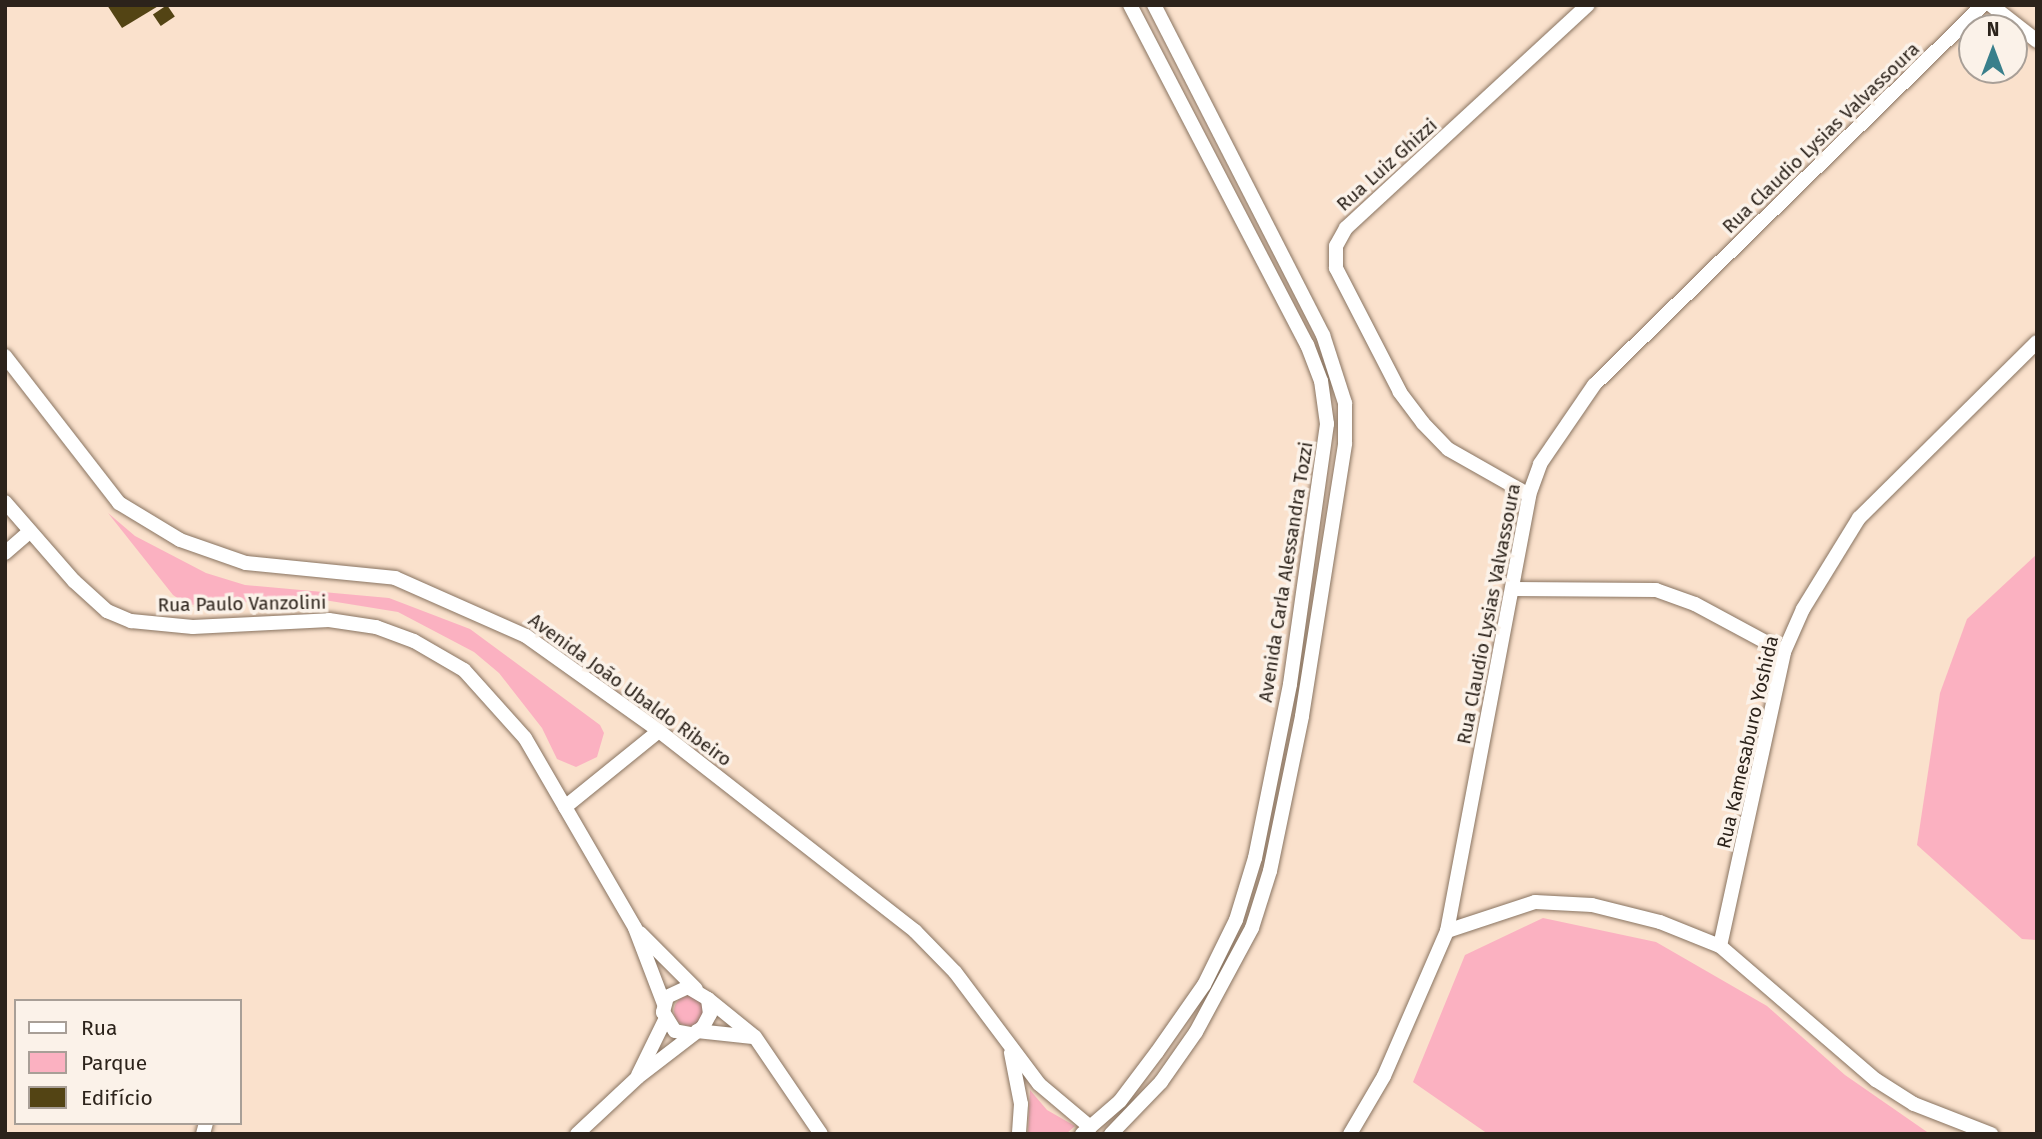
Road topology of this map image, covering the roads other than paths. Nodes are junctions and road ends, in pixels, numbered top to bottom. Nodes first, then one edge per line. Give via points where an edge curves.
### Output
1 (1130, 5) edge
2 (1154, 5) edge
3 (1588, 5) edge
4 (1983, 5) edge
5 (2037, 342) edge
6 (5, 356) edge
7 (1529, 495) junction
8 (5, 502) edge
9 (30, 531) junction
10 (5, 553) edge
11 (1513, 589) junction
12 (1784, 652) junction
13 (659, 731) junction
14 (565, 807) junction
15 (635, 928) junction
16 (1447, 931) junction
17 (1720, 946) junction
18 (696, 989) junction
19 (708, 999) junction
20 (664, 1004) junction
21 (665, 1020) junction
22 (693, 1032) junction
23 (755, 1037) junction
24 (1011, 1052) junction
25 (638, 1077) junction
26 (1086, 1130) edge
27 (577, 1134) edge
28 (821, 1134) edge
29 (1019, 1134) edge
30 (1111, 1134) edge
31 (1350, 1134) edge
32 (1991, 1134) edge

1 - 26 street, Avenida Carla Alessandra Tozzi via 1307,345 1321,381 1327,424 1290,684 1255,858 1236,920 1204,985 1157,1052 1120,1101
2 - 30 street, Avenida Carla Alessandra Tozzi via 1323,335 1345,403 1345,443 1302,716 1270,871 1252,928 1196,1032 1161,1082
3 - 7 street, Rua Luiz Ghizzi via 1346,228 1336,246 1336,268 1400,391 1423,423 1448,449
4 - 7 street, Rua Claudio Lysias Valvassoura via 1594,385 1540,464
5 - 12 street, Rua Kamesaburo Yoshida via 1859,518 1819,580
6 - 13 street, Avenida João Ubaldo Ribeiro via 119,503 180,540 246,563 395,579 459,602 526,636
7 - 11 street, Rua Claudio Lysias Valvassoura
8 - 9 street, Rua Paulo Vanzolini
9 - 10 street
9 - 14 street, Rua Paulo Vanzolini via 107,611 131,621 193,627 329,620 376,627 414,641 464,670 493,696 525,738
11 - 12 street via 1656,590 1695,604
11 - 16 street, Rua Claudio Lysias Valvassoura
12 - 17 street, Rua Kamesaburo Yoshida
13 - 14 street
13 - 24 street, Avenida João Ubaldo Ribeiro via 915,930 989,1016
14 - 15 street, Rua Paulo Vanzolini
15 - 18 street, Rua Paulo Vanzolini
15 - 20 street, Rua Paulo Vanzolini
16 - 17 street via 1535,902 1592,905 1660,922
16 - 31 street, Rua Claudio Lysias Valvassoura via 1390,1065
17 - 32 street via 1876,1080 1914,1104
18 - 19 street
18 - 20 street via 680,988
19 - 22 street via 710,1014
19 - 23 street
20 - 21 street
21 - 22 street via 675,1031
21 - 25 street
22 - 23 street
22 - 25 street
23 - 28 street
24 - 26 street, Avenida João Ubaldo Ribeiro
24 - 29 street, Avenida João Ubaldo Ribeiro via 1021,1104
25 - 27 street

